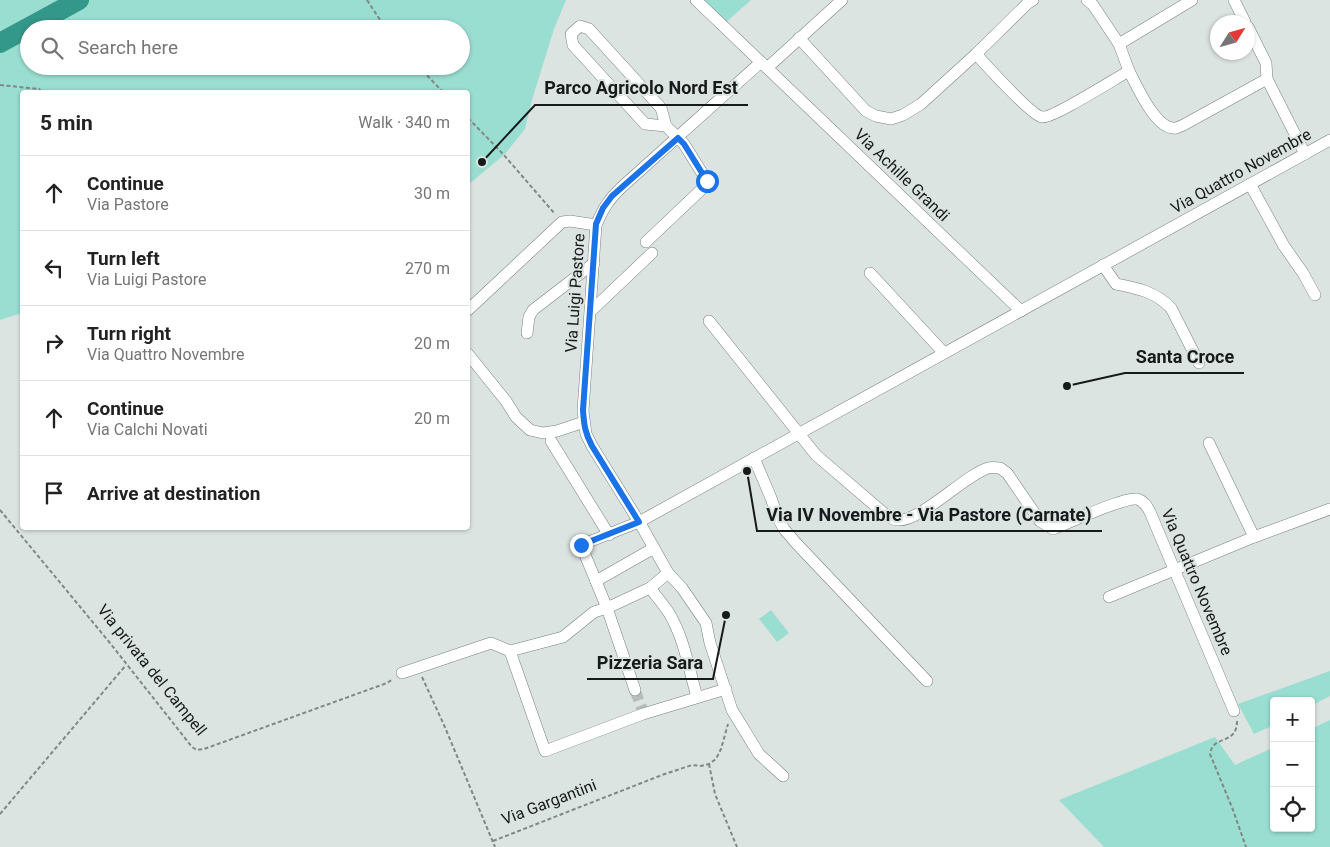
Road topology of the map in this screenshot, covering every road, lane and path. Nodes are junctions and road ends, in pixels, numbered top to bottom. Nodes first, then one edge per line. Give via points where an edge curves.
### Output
1 (367, 0) edge
2 (696, 0) edge
3 (842, 0) edge
4 (1033, 0) edge
5 (1087, 0) edge
6 (1192, 0) edge
7 (1234, 0) edge
8 (1242, 15) edge
9 (380, 20) edge
10 (800, 38) junction
11 (1255, 41) edge
12 (1119, 44) junction
13 (976, 54) junction
14 (764, 65) junction
15 (1129, 71) junction
16 (427, 75) edge
17 (1267, 79) junction
18 (636, 80) junction
19 (0, 84) edge
20 (40, 90) edge
21 (441, 90) edge
22 (620, 96) junction
23 (470, 120) edge
24 (666, 126) junction
25 (678, 138) junction
26 (1330, 140) edge
27 (1306, 154) junction
28 (1250, 184) junction
29 (562, 222) junction
30 (596, 224) junction
31 (646, 242) dead end
32 (652, 254) dead end
33 (594, 263) junction
34 (1103, 266) junction
35 (870, 274) dead end
36 (1315, 295) dead end
37 (470, 308) edge
38 (591, 311) junction
39 (1021, 311) junction
40 (709, 321) dead end
41 (527, 333) dead end
42 (944, 353) junction
43 (470, 356) edge
44 (1199, 363) dead end
45 (584, 422) junction
46 (799, 433) junction
47 (551, 440) dead end
48 (1210, 443) dead end
49 (754, 458) junction
50 (1330, 509) edge
51 (0, 510) edge
52 (639, 522) junction
53 (610, 534) junction
54 (1254, 537) junction
55 (654, 548) junction
56 (1175, 570) junction
57 (668, 573) junction
58 (596, 581) junction
59 (650, 588) junction
60 (1109, 597) dead end
61 (607, 608) junction
62 (510, 652) junction
63 (126, 664) junction
64 (418, 668) junction
65 (402, 673) joint
66 (927, 680) dead end
67 (726, 689) junction
68 (635, 690) tunnel mouth
69 (698, 697) junction
70 (732, 710) junction
71 (1234, 711) joint
72 (709, 764) junction
73 (783, 776) dead end
74 (0, 814) edge
75 (493, 841) junction
76 (495, 847) edge
77 (737, 847) edge
78 (1246, 847) edge

1 - 9 path
2 - 14 street, Via Achille Grandi
3 - 10 street, Via Luigi Pastore
4 - 13 street
5 - 12 street via 1099,12
6 - 12 street
7 - 8 street
10 - 13 street via 866,111 891,119 921,104
10 - 14 street, Via Luigi Pastore
11 - 17 street via 1266,63
12 - 15 street
13 - 15 street via 1040,117 1047,117
14 - 25 street, Via Luigi Pastore
14 - 39 street, Via Achille Grandi
15 - 17 street via 1151,111 1163,125 1174,128
16 - 21 path
17 - 27 street
18 - 22 street
18 - 22 street via 589,29 580,26 571,34 573,45
18 - 24 street via 661,108
19 - 20 path
22 - 24 street via 646,124
23 - 29 path
24 - 25 street
25 - 30 street, Via Luigi Pastore via 612,196
25 - 31 street via 707,181
26 - 27 street, Via Quattro Novembre
27 - 28 street, Via Quattro Novembre
28 - 34 street, Via Quattro Novembre
28 - 36 street
29 - 30 street
29 - 37 street
30 - 33 street, Via Luigi Pastore
32 - 38 street
33 - 38 street, Via Luigi Pastore
33 - 41 street via 532,310
34 - 39 street, Via Quattro Novembre
34 - 44 street via 1116,284 1150,292 1164,300
35 - 42 street
38 - 45 street, Via Luigi Pastore
39 - 42 street, Via Quattro Novembre
40 - 46 street, Via Quattro Novembre
42 - 46 street, Via Quattro Novembre
43 - 45 street via 516,417 530,430 543,433 557,431
45 - 52 street, Via Luigi Pastore via 592,446
46 - 49 street, Via Quattro Novembre
46 - 56 street, Via Quattro Novembre via 816,455 896,520 907,519 989,468 1000,468 1007,473 1040,521 1053,529 1123,500 1136,499 1145,503 1150,512
47 - 53 street
48 - 54 street
49 - 52 street, Via Quattro Novembre
49 - 66 street via 784,529
50 - 54 street
51 - 63 path, Via privata del Campell
52 - 53 street, Via Quattro Novembre
52 - 55 street, Via Luigi Pastore
53 - 58 street, Via Quattro Novembre via 581,545
54 - 56 street
55 - 57 street, Via Luigi Pastore
55 - 58 street
56 - 60 street
56 - 71 street, Via Quattro Novembre
57 - 59 street
57 - 67 street, Via Luigi Pastore via 706,623
58 - 61 street
59 - 61 street
59 - 69 street via 677,629
61 - 62 street via 594,612 562,637
61 - 68 street
62 - 64 street via 491,643
62 - 69 street via 545,751 642,712
63 - 65 path, Via privata del Campell via 197,750 387,683
63 - 74 path
64 - 65 street
64 - 75 path, Via Gargantini
67 - 69 street
67 - 70 street, Via Luigi Pastore
70 - 72 path via 721,749
70 - 73 street, Via Luigi Pastore via 759,754
71 - 78 path via 1238,723 1236,732 1210,748 1210,754
72 - 75 path, Via Gargantini via 692,765 662,775
72 - 77 path via 715,794
75 - 76 path

